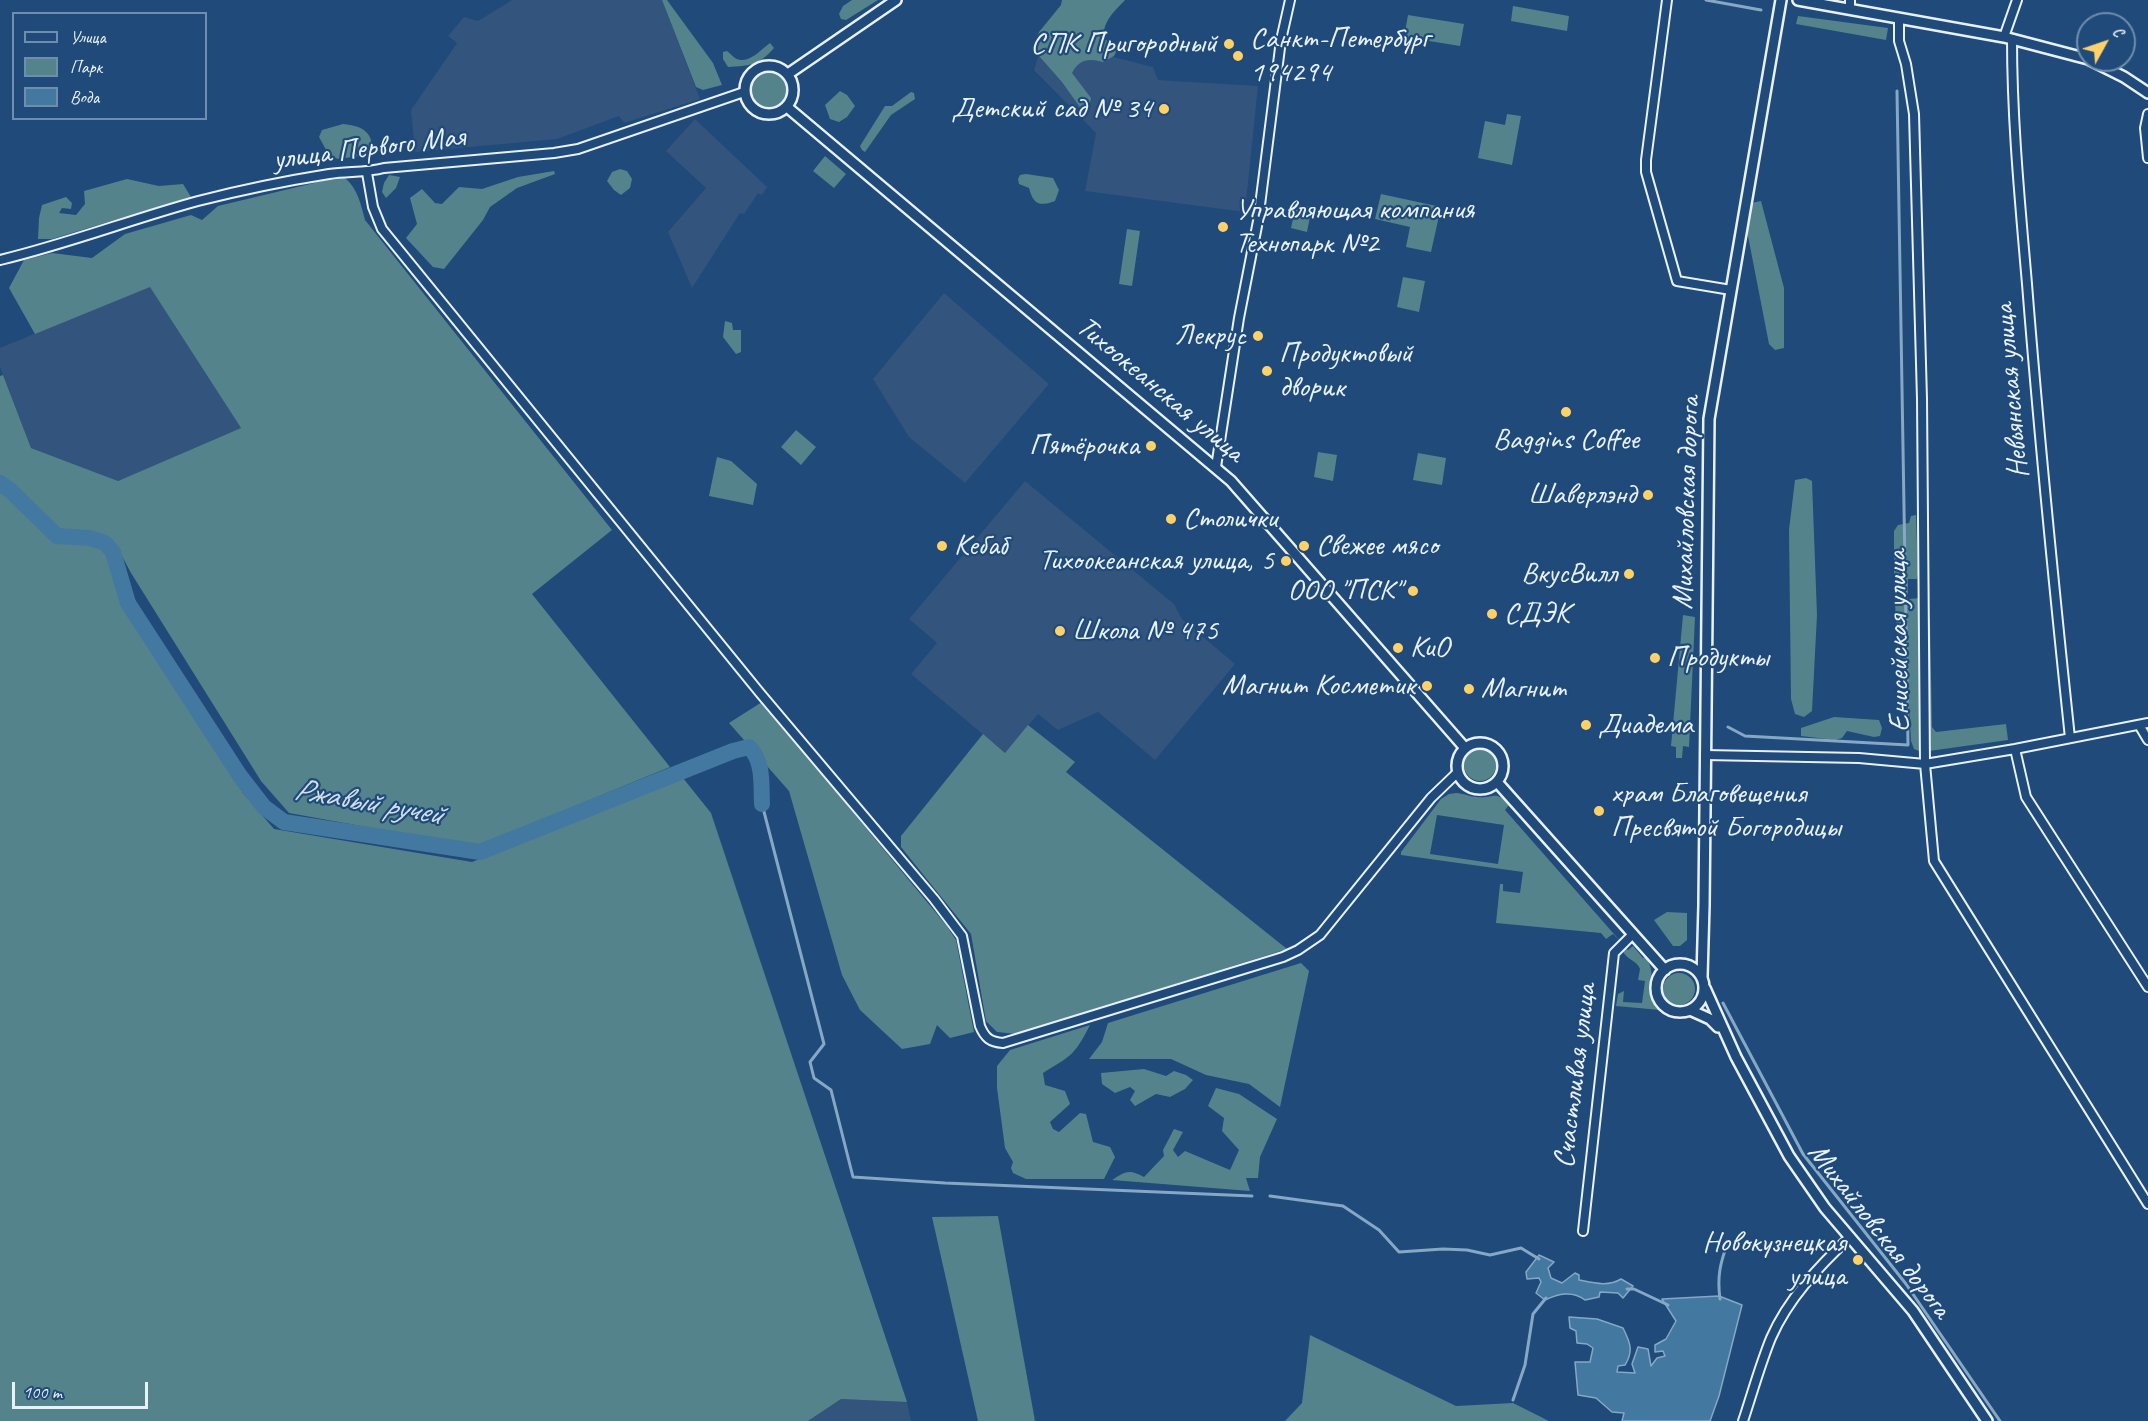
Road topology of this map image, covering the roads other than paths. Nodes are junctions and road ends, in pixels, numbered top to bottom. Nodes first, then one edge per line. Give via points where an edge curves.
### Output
1 (896, 0) edge
2 (1290, 0) edge
3 (1666, 0) edge
4 (1781, 0) edge
5 (1798, 0) edge
6 (2017, 0) edge
7 (1850, 4) edge
8 (1899, 18) junction
9 (2008, 38) junction
10 (2076, 56) edge
11 (2112, 72) edge
12 (788, 74) junction
13 (744, 92) junction
14 (2148, 93) edge
15 (787, 107) junction
16 (2148, 114) edge
17 (2148, 158) edge
18 (367, 173) junction
19 (0, 260) edge
20 (1731, 290) junction
21 (1216, 467) junction
22 (2148, 723) edge
23 (2139, 725) junction
24 (2070, 738) junction
25 (2148, 740) edge
26 (1465, 748) junction
27 (2015, 749) junction
28 (1705, 755) junction
29 (1924, 764) junction
30 (1458, 772) junction
31 (1497, 782) junction
32 (1633, 934) junction
33 (1703, 941) junction
34 (1680, 964) junction
35 (1665, 970) junction
36 (1702, 977) junction
37 (2148, 987) edge
38 (1705, 988) junction
39 (1690, 1010) junction
40 (1724, 1034) junction
41 (2148, 1204) edge
42 (1583, 1231) dead end
43 (1850, 1237) junction
44 (1743, 1421) edge
45 (1987, 1421) edge

1 - 12 street
2 - 21 street
3 - 20 street via 1646,160 1648,183 1677,281
4 - 20 street, Михайловская дорога
5 - 7 street
6 - 9 street
7 - 8 street
8 - 9 street
8 - 29 street, Енисейская улица via 1899,41 1914,114 1922,399
9 - 10 street
9 - 24 street, Невьянская улица via 2033,369
11 - 14 street
12 - 13 street via 775,66 760,68 748,77
12 - 15 street via 794,91
13 - 15 street via 753,109 761,114 770,115
13 - 18 street, улица Первого Мая via 578,149 384,168
15 - 21 street, Тихоокеанская улица
16 - 17 street
18 - 19 street, улица Первого Мая via 332,174 198,201
18 - 30 street via 373,207 382,229 963,936 980,1026 992,1042 1014,1039 1298,950 1320,935 1431,798
20 - 28 street, Михайловская дорога via 1708,419
21 - 26 street, Тихоокеанская улица
22 - 23 street
23 - 24 street
23 - 25 street
24 - 27 street
26 - 30 street via 1458,759
26 - 31 street via 1482,742 1498,751 1503,767
27 - 29 street
27 - 37 street via 2026,796
28 - 29 street via 1859,758
28 - 33 street, Михайловская дорога
29 - 41 street, Енисейская улица via 1934,861
30 - 31 street via 1471,787 1488,788
31 - 32 street
32 - 35 street
32 - 42 street, Счастливая улица via 1614,953
33 - 34 street via 1696,956
33 - 36 street, Михайловская дорога
34 - 35 street
34 - 36 street via 1695,969
35 - 39 street via 1657,983 1659,1000 1673,1011
36 - 38 street
38 - 39 street via 1701,1001
38 - 40 street, Михайловская дорога
39 - 40 street, Михайловская дорога via 1710,1019
40 - 43 street, Михайловская дорога via 1789,1156 1817,1199
43 - 44 street via 1794,1298 1772,1337
43 - 45 street, Михайловская дорога via 1913,1311

